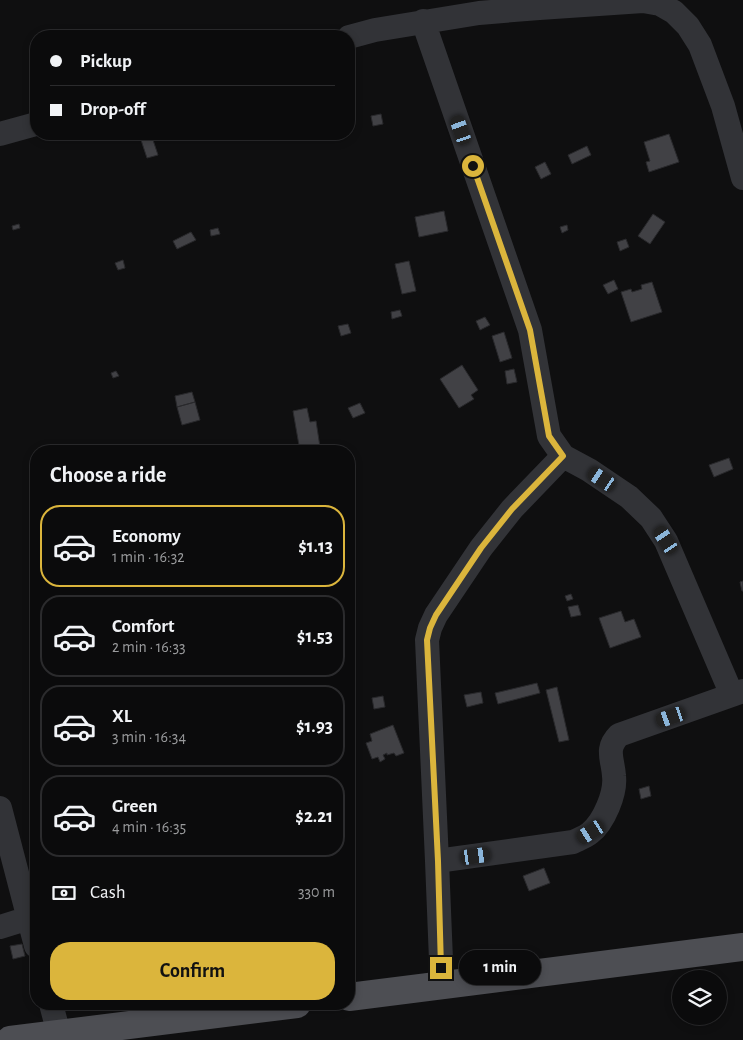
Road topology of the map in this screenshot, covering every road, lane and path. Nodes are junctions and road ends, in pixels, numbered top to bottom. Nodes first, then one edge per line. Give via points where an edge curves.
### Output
1 (538, 4) edge
2 (423, 22) junction
3 (355, 35) edge
4 (30, 126) edge
5 (0, 134) edge
6 (743, 178) edge
7 (563, 456) junction
8 (738, 693) edge
9 (0, 808) edge
10 (438, 861) junction
11 (29, 918) junction
12 (30, 922) edge
13 (0, 927) edge
14 (743, 947) edge
15 (442, 985) junction
16 (355, 996) edge
17 (53, 1010) edge
18 (249, 1010) edge
19 (59, 1034) junction
20 (10, 1040) edge

1 - 2 street
1 - 6 street via 643,1 660,4 674,12 700,45 723,106
2 - 3 street
2 - 7 street via 530,330 549,436
4 - 5 street
7 - 8 street via 629,497 651,518 666,540
7 - 10 street via 512,509 481,548 430,628 427,640
8 - 10 street via 618,735 610,750 614,778 612,796 603,818 582,838 573,842
9 - 11 street
10 - 15 street
11 - 12 street
11 - 13 street
14 - 15 main road
15 - 16 main road
17 - 19 street
18 - 19 main road
19 - 20 main road

